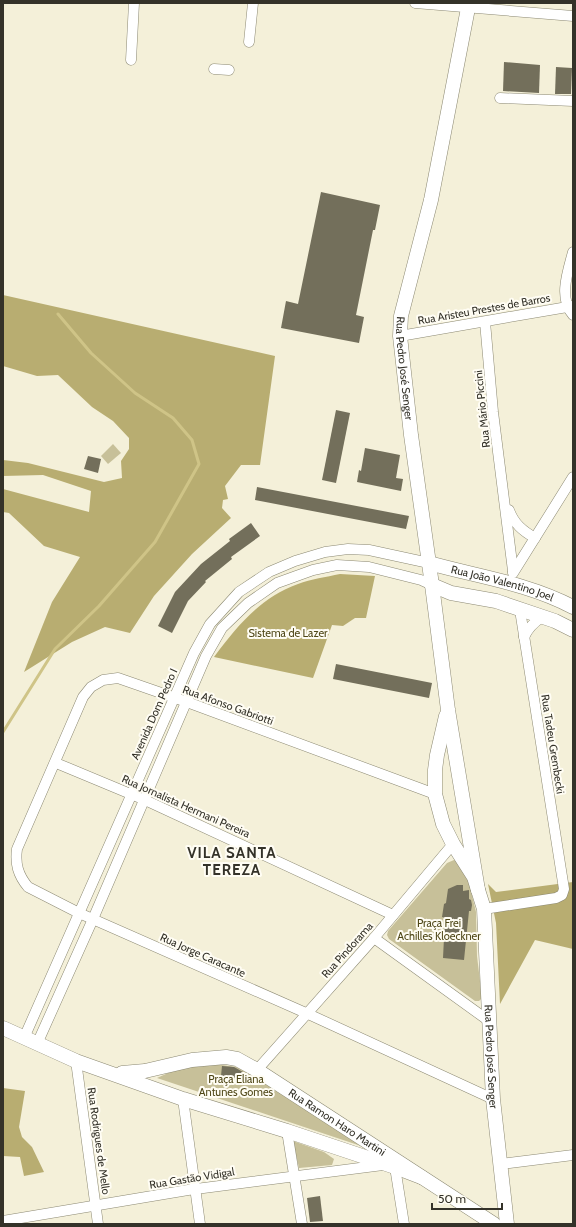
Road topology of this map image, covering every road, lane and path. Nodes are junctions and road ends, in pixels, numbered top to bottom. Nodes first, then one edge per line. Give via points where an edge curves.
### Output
1 (134, 3) edge
2 (253, 3) edge
3 (415, 3) edge
4 (469, 5) edge
5 (573, 16) edge
6 (249, 42) dead end
7 (131, 60) dead end
8 (214, 69) dead end
9 (229, 70) dead end
10 (500, 98) dead end
11 (573, 101) edge
12 (573, 252) edge
13 (571, 309) edge
14 (485, 322) junction
15 (400, 336) junction
16 (573, 477) edge
17 (504, 493) junction
18 (535, 538) junction
19 (429, 563) junction
20 (454, 570) junction
21 (513, 577) junction
22 (432, 585) junction
23 (452, 593) junction
24 (573, 607) edge
25 (435, 610) junction
26 (520, 610) junction
27 (542, 617) junction
28 (573, 630) edge
29 (524, 637) junction
30 (174, 698) junction
31 (187, 702) junction
32 (448, 710) junction
33 (437, 755) junction
34 (456, 759) junction
35 (56, 762) junction
36 (131, 794) junction
37 (435, 794) junction
38 (145, 800) junction
39 (465, 829) junction
40 (447, 832) junction
41 (453, 844) junction
42 (478, 890) junction
43 (484, 909) junction
44 (79, 913) junction
45 (393, 914) junction
46 (93, 919) junction
47 (374, 938) junction
48 (306, 1013) junction
49 (489, 1021) junction
50 (3, 1028) edge
51 (24, 1038) junction
52 (37, 1044) junction
53 (76, 1060) junction
54 (159, 1068) junction
55 (256, 1070) junction
56 (113, 1073) junction
57 (156, 1089) junction
58 (183, 1099) junction
59 (493, 1099) junction
60 (287, 1130) junction
61 (573, 1155) edge
62 (500, 1164) junction
63 (390, 1166) junction
64 (294, 1176) junction
65 (420, 1177) junction
66 (195, 1189) junction
67 (95, 1206) junction
68 (3, 1221) edge
69 (98, 1224) edge
70 (200, 1224) edge
71 (302, 1224) edge
72 (404, 1224) edge
73 (494, 1224) edge
74 (507, 1224) edge

1 - 7 street
2 - 6 street
3 - 4 street
4 - 5 street
4 - 15 street, Rua Pedro José Senger via 431,200 401,316
8 - 9 street
10 - 11 street
12 - 13 street via 565,290 565,302
13 - 14 street, Rua Aristeu Prestes de Barros
14 - 15 street, Rua Aristeu Prestes de Barros
14 - 17 street, Rua Mário Piccini
15 - 19 street, Rua Pedro José Senger
16 - 18 street
17 - 18 street, Rua Mário Piccini via 515,524
17 - 21 street, Rua Mário Piccini
18 - 21 street
19 - 20 street, Rua João Valentino Joel
19 - 22 street, Rua Pedro José Senger
19 - 30 street, Avenida Dom Pedro I via 369,550 348,549 315,555 269,572 239,592 210,624
20 - 21 street, Rua João Valentino Joel
20 - 23 street via 443,579 444,586
21 - 24 street, Rua João Valentino Joel
22 - 23 street, Rua João Valentino Joel
22 - 25 street, Rua Pedro José Senger
22 - 31 street via 369,567 338,565 313,570 277,583 248,603 222,628 206,656
23 - 25 street via 438,604
23 - 26 street, Rua João Valentino Joel via 496,601
25 - 32 street, Rua Pedro José Senger
26 - 27 street, Rua João Valentino Joel
26 - 29 street, Rua Tadeu Grembecki
27 - 28 street, Rua João Valentino Joel
27 - 29 street via 528,629
29 - 43 street, Rua Tadeu Grembecki via 564,890 562,895 556,898
30 - 31 street, Rua Afonso Gabriotti
30 - 35 street, Rua Afonso Gabriotti via 118,678 103,680 91,687 83,697
30 - 36 street, Avenida Dom Pedro I
31 - 37 street, Rua Afonso Gabriotti
31 - 38 street
32 - 33 street, Rua Pedro José Senger
32 - 34 street, Rua Pedro José Senger
33 - 34 street via 449,751
33 - 37 street, Rua Pedro José Senger
34 - 39 street, Rua Pedro José Senger
35 - 36 street, Rua Jornalista Hermani Pereira
35 - 44 street, Rua Jorge Caracante via 17,849 16,861 18,872 28,887
36 - 38 street, Rua Jornalista Hermani Pereira
36 - 44 street, Avenida Dom Pedro I
37 - 40 street, Rua Pedro José Senger
38 - 45 street, Rua Jornalista Hermani Pereira
38 - 46 street
39 - 40 street via 454,834
39 - 41 street
39 - 42 street, Rua Pedro José Senger
40 - 41 street, Rua Pedro José Senger
41 - 42 street, Rua Pedro José Senger via 471,872
41 - 45 street, Rua Pindorama
42 - 43 street, Rua Pedro José Senger
43 - 49 street, Rua Pedro José Senger
44 - 46 street, Rua Jorge Caracante
44 - 51 street, Avenida Dom Pedro I
45 - 47 street, Rua Pindorama
46 - 48 street, Rua Jorge Caracante
46 - 52 street
47 - 48 street, Rua Pindorama
47 - 49 street
48 - 55 street, Rua Pindorama
48 - 59 street, Rua Jorge Caracante
49 - 59 street, Rua Pedro José Senger
50 - 51 street, Rua Ramon Haro Martini
51 - 52 street, Rua Ramon Haro Martini
52 - 53 street, Rua Ramon Haro Martini
53 - 56 street, Rua Ramon Haro Martini
53 - 67 street, Rua Rodrigues de Mello
54 - 55 street, Rua Ramon Haro Martini via 192,1060 226,1057 237,1059
54 - 56 street, Rua Ramon Haro Martini via 136,1073
54 - 57 street via 152,1077
55 - 65 street, Rua Ramon Haro Martini
56 - 57 street, Rua Ramon Haro Martini
57 - 58 street, Rua Ramon Haro Martini
58 - 60 street, Rua Ramon Haro Martini
58 - 66 street
59 - 62 street, Rua Pedro José Senger
60 - 63 street, Rua Ramon Haro Martini
60 - 64 street
61 - 62 street
62 - 74 street, Rua Pedro José Senger
63 - 64 street, Rua Gastão Vidigal
63 - 65 street, Rua Ramon Haro Martini
63 - 72 street
64 - 66 street, Rua Gastão Vidigal
64 - 71 street
65 - 73 street, Rua Ramon Haro Martini
66 - 67 street, Rua Gastão Vidigal
66 - 70 street
67 - 68 street, Rua Gastão Vidigal
67 - 69 street, Rua Rodrigues de Mello

